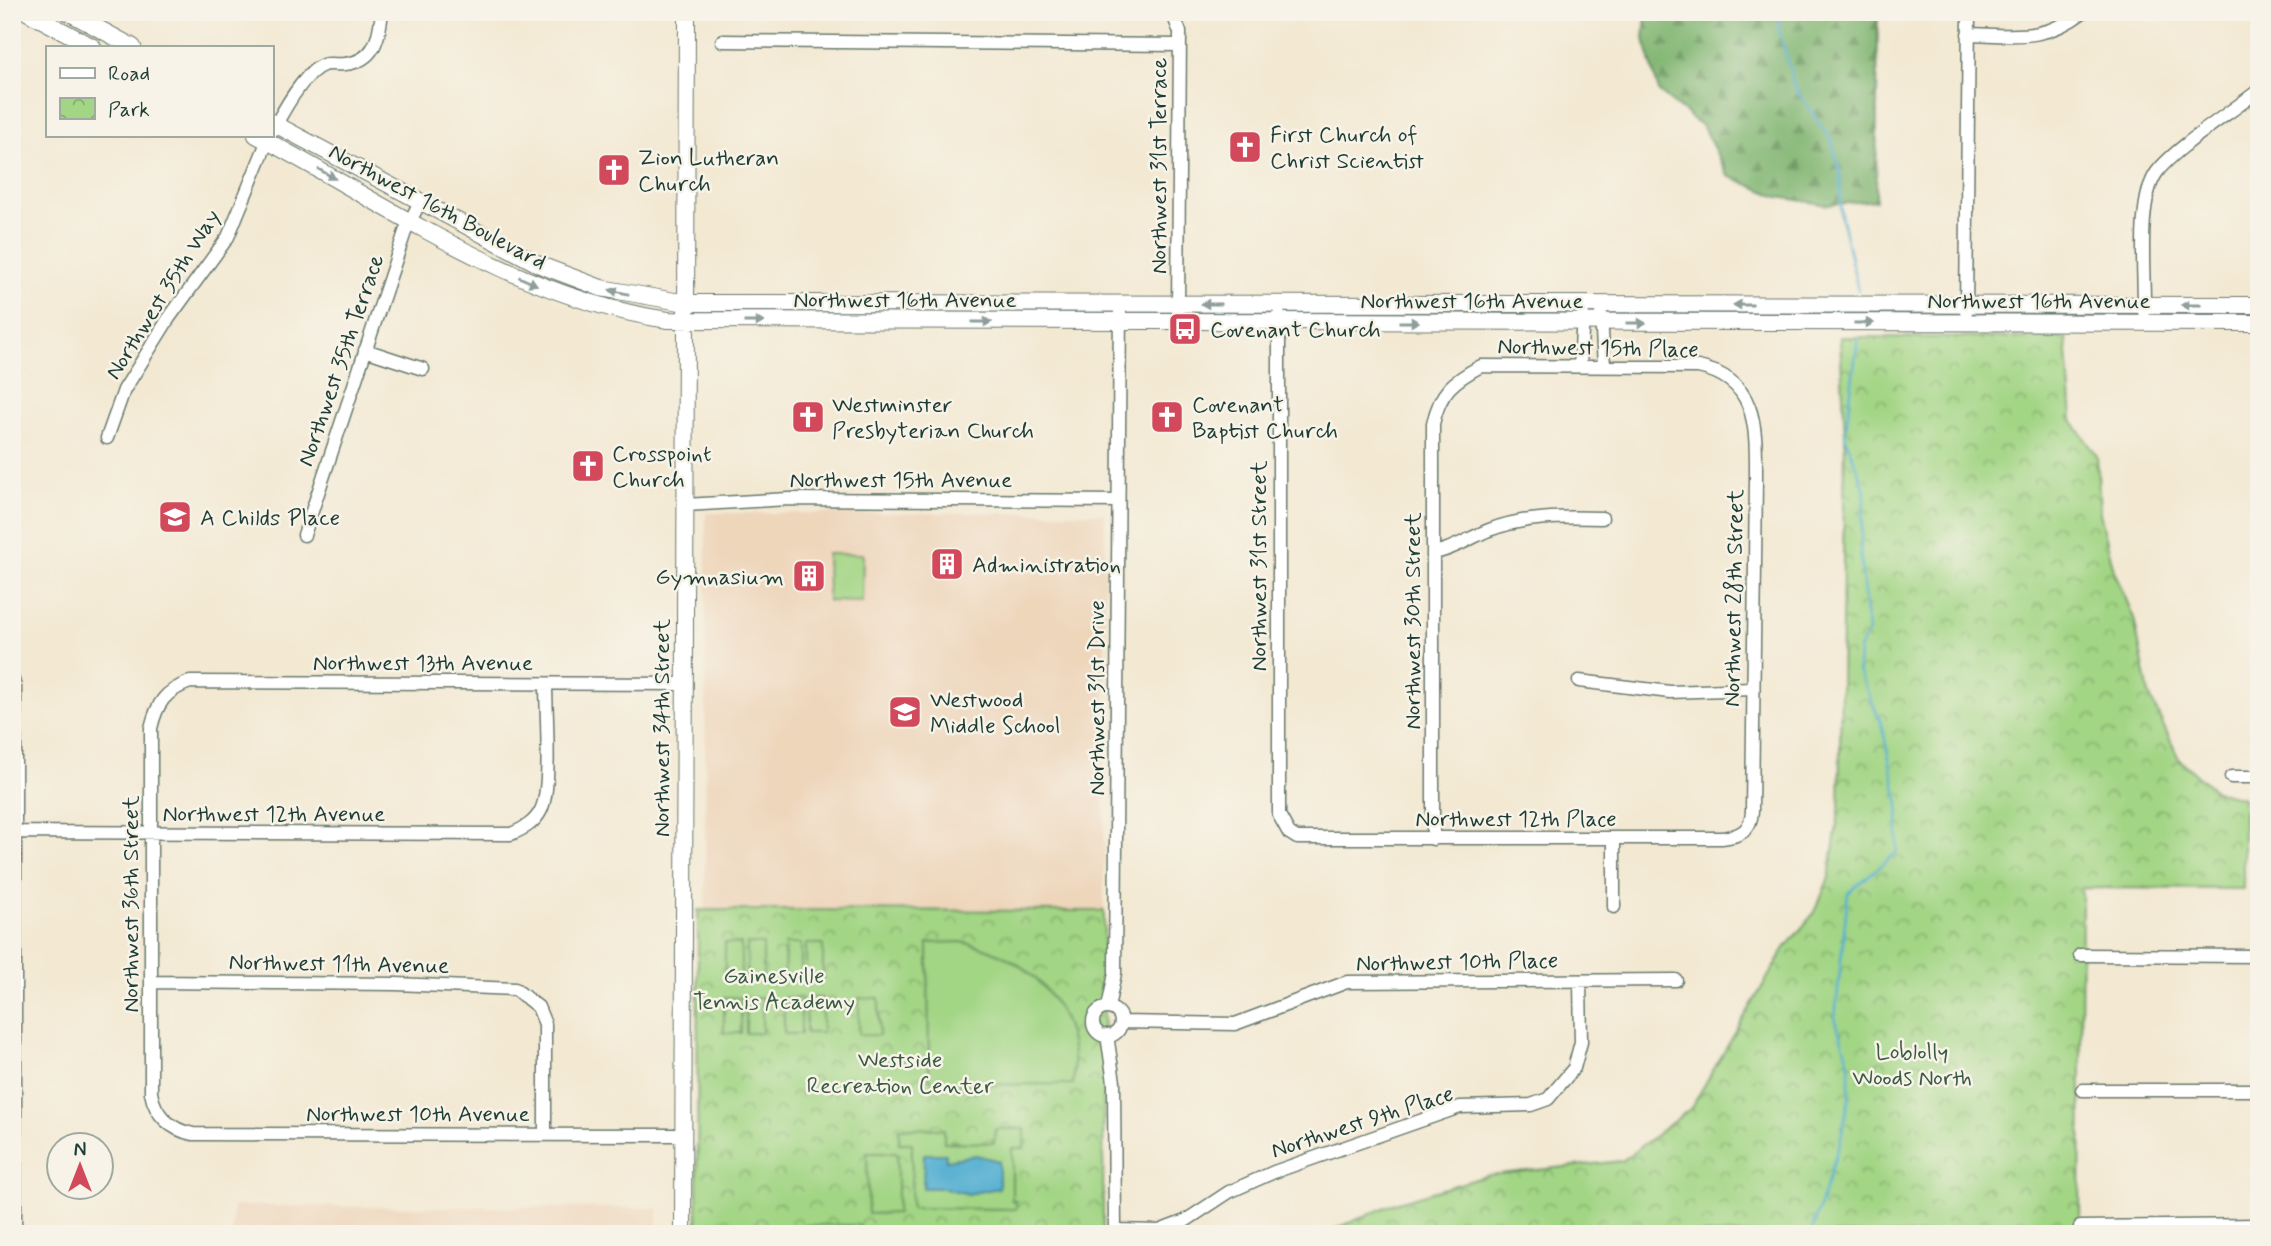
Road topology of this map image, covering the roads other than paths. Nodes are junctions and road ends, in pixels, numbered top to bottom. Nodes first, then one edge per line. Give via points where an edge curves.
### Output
1 (27, 12) edge
2 (68, 12) edge
3 (382, 12) edge
4 (687, 12) edge
5 (1172, 12) edge
6 (1969, 12) edge
7 (2083, 12) edge
8 (1968, 34) junction
9 (722, 41) dead end
10 (1180, 45) junction
11 (91, 46) edge
12 (131, 46) edge
13 (2259, 90) edge
14 (273, 126) edge
15 (273, 134) edge
16 (273, 135) edge
17 (267, 136) edge
18 (420, 202) junction
19 (409, 220) junction
20 (686, 303) junction
21 (915, 304) junction
22 (1120, 304) junction
23 (1178, 304) junction
24 (1279, 304) junction
25 (1591, 304) junction
26 (1779, 305) junction
27 (1965, 305) junction
28 (2144, 305) junction
29 (2259, 305) edge
30 (686, 321) junction
31 (916, 322) junction
32 (1120, 322) junction
33 (1178, 322) junction
34 (1279, 322) junction
35 (1583, 323) junction
36 (1603, 323) junction
37 (1779, 323) junction
38 (1966, 323) junction
39 (2144, 323) junction
40 (2259, 323) edge
41 (365, 349) junction
42 (1580, 366) junction
43 (1604, 366) junction
44 (424, 369) dead end
45 (1730, 379) joint
46 (1437, 404) joint
47 (107, 438) dead end
48 (1118, 501) junction
49 (685, 505) junction
50 (1602, 518) dead end
51 (304, 535) dead end
52 (1434, 553) junction
53 (12, 677) edge
54 (1579, 681) dead end
55 (546, 684) junction
56 (684, 684) junction
57 (1752, 689) junction
58 (165, 694) joint
59 (2231, 777) dead end
60 (2259, 777) edge
61 (1283, 826) joint
62 (1750, 826) joint
63 (14, 832) edge
64 (150, 833) junction
65 (1433, 839) junction
66 (1614, 839) junction
67 (1614, 907) dead end
68 (2080, 955) dead end
69 (2259, 956) edge
70 (1676, 980) dead end
71 (1580, 981) junction
72 (151, 982) junction
73 (1108, 1008) junction
74 (1121, 1022) junction
75 (1107, 1035) junction
76 (2082, 1090) dead end
77 (2259, 1090) edge
78 (160, 1115) joint
79 (545, 1133) junction
80 (682, 1135) junction
81 (2259, 1225) edge
82 (2080, 1227) dead end
83 (1115, 1232) edge
84 (15, 1234) edge
85 (683, 1234) edge

1 - 11 main road
2 - 12 main road
3 - 14 street, Northwest 35th Way via 378,40 370,53 357,63 324,64 310,74
4 - 20 main road, Northwest 34th Street
5 - 10 street, Northwest 31st Terrace
6 - 8 street
7 - 8 street via 2050,33
8 - 27 street
9 - 10 street
10 - 23 street, Northwest 31st Terrace
13 - 28 street via 2157,173 2147,200
15 - 18 main road, Northwest 16th Boulevard
16 -> 19 main road, Northwest 16th Boulevard
17 - 47 street, Northwest 35th Way via 228,237 124,390
18 - 19 street, Northwest 35th Terrace
20 -> 18 main road, Northwest 16th Boulevard via 632,295 569,277
19 -> 30 main road, Northwest 16th Boulevard via 503,270 558,293 627,314
19 - 41 street, Northwest 35th Terrace
20 - 21 main road, Northwest 16th Avenue
20 - 30 main road, Northwest 34th Street
21 - 22 main road, Northwest 16th Avenue
21 - 31 main road
22 - 23 main road, Northwest 16th Avenue
22 - 32 street, Northwest 31st Drive
24 -> 23 main road, Northwest 16th Avenue
23 - 33 street, Northwest 31st Terrace
24 - 25 main road, Northwest 16th Avenue
24 - 34 street, Northwest 31st Street
26 -> 25 main road, Northwest 16th Avenue
25 - 35 street
25 - 36 street
26 - 27 main road, Northwest 16th Avenue
26 - 37 main road
27 - 28 main road, Northwest 16th Avenue
27 - 38 street
29 -> 28 main road, Northwest 16th Avenue
28 - 39 street
30 -> 31 main road, Northwest 16th Avenue
30 - 49 main road, Northwest 34th Street
31 -> 32 main road, Northwest 16th Avenue
32 - 33 main road, Northwest 16th Avenue
32 - 48 street, Northwest 31st Drive
33 - 34 main road, Northwest 16th Avenue
34 -> 35 main road, Northwest 16th Avenue
34 - 61 street, Northwest 31st Street via 1278,796
35 - 36 main road, Northwest 16th Avenue
35 - 42 street
36 -> 37 main road, Northwest 16th Avenue
36 - 43 street
37 -> 38 main road, Northwest 16th Avenue
38 - 39 main road, Northwest 16th Avenue
39 - 40 main road, Northwest 16th Avenue
41 - 44 street
41 - 51 street, Northwest 35th Terrace
42 - 43 street, Northwest 15th Place
42 - 46 street, Northwest 15th Place via 1481,366 1455,380
43 - 45 street, Northwest 15th Place via 1698,367
45 - 57 street, Northwest 28th Street via 1750,406 1756,435
46 - 52 street, Northwest 30th Street via 1433,424
48 - 49 street, Northwest 15th Avenue via 788,499
48 - 73 street, Northwest 31st Drive via 1115,973
49 - 56 main road, Northwest 34th Street
50 - 52 street via 1520,520 1487,530 1452,550
52 - 65 street, Northwest 30th Street
53 - 63 street
54 - 57 street via 1670,692
55 - 56 street, Northwest 13th Avenue
55 - 58 street, Northwest 13th Avenue via 190,682
55 - 64 street, Northwest 12th Avenue via 545,797 541,809 522,830 503,834
56 - 80 main road, Northwest 34th Street
57 - 62 street, Northwest 28th Street
58 - 64 street, Northwest 36th Street via 150,728
59 - 60 street
61 - 65 street, Northwest 12th Place via 1297,838 1306,839
62 - 66 street, Northwest 12th Place via 1722,838
63 - 64 street, Northwest 12th Avenue
63 - 84 street
64 - 72 street, Northwest 36th Street
65 - 66 street, Northwest 12th Place
66 - 67 street
68 - 69 street
70 - 71 street, Northwest 10th Place
71 - 74 street, Northwest 10th Place via 1347,982 1235,1024
71 - 83 street, Northwest 9th Place via 1581,1042 1574,1068 1548,1099 1531,1105 1460,1107 1274,1172 1159,1231
72 - 78 street, Northwest 36th Street via 151,1093
72 - 79 street, Northwest 11th Avenue via 504,986 525,994 538,1007 545,1024
73 - 74 street via 1117,1012
73 - 75 street, Northwest 31st Drive via 1097,1012 1093,1022 1096,1031
74 - 75 street
75 - 83 street, Northwest 31st Drive via 1114,1082
76 - 77 street
78 - 79 street, Northwest 10th Avenue via 171,1126 193,1134
79 - 80 street, Northwest 10th Avenue
80 - 85 main road, Northwest 34th Street
81 - 82 street

